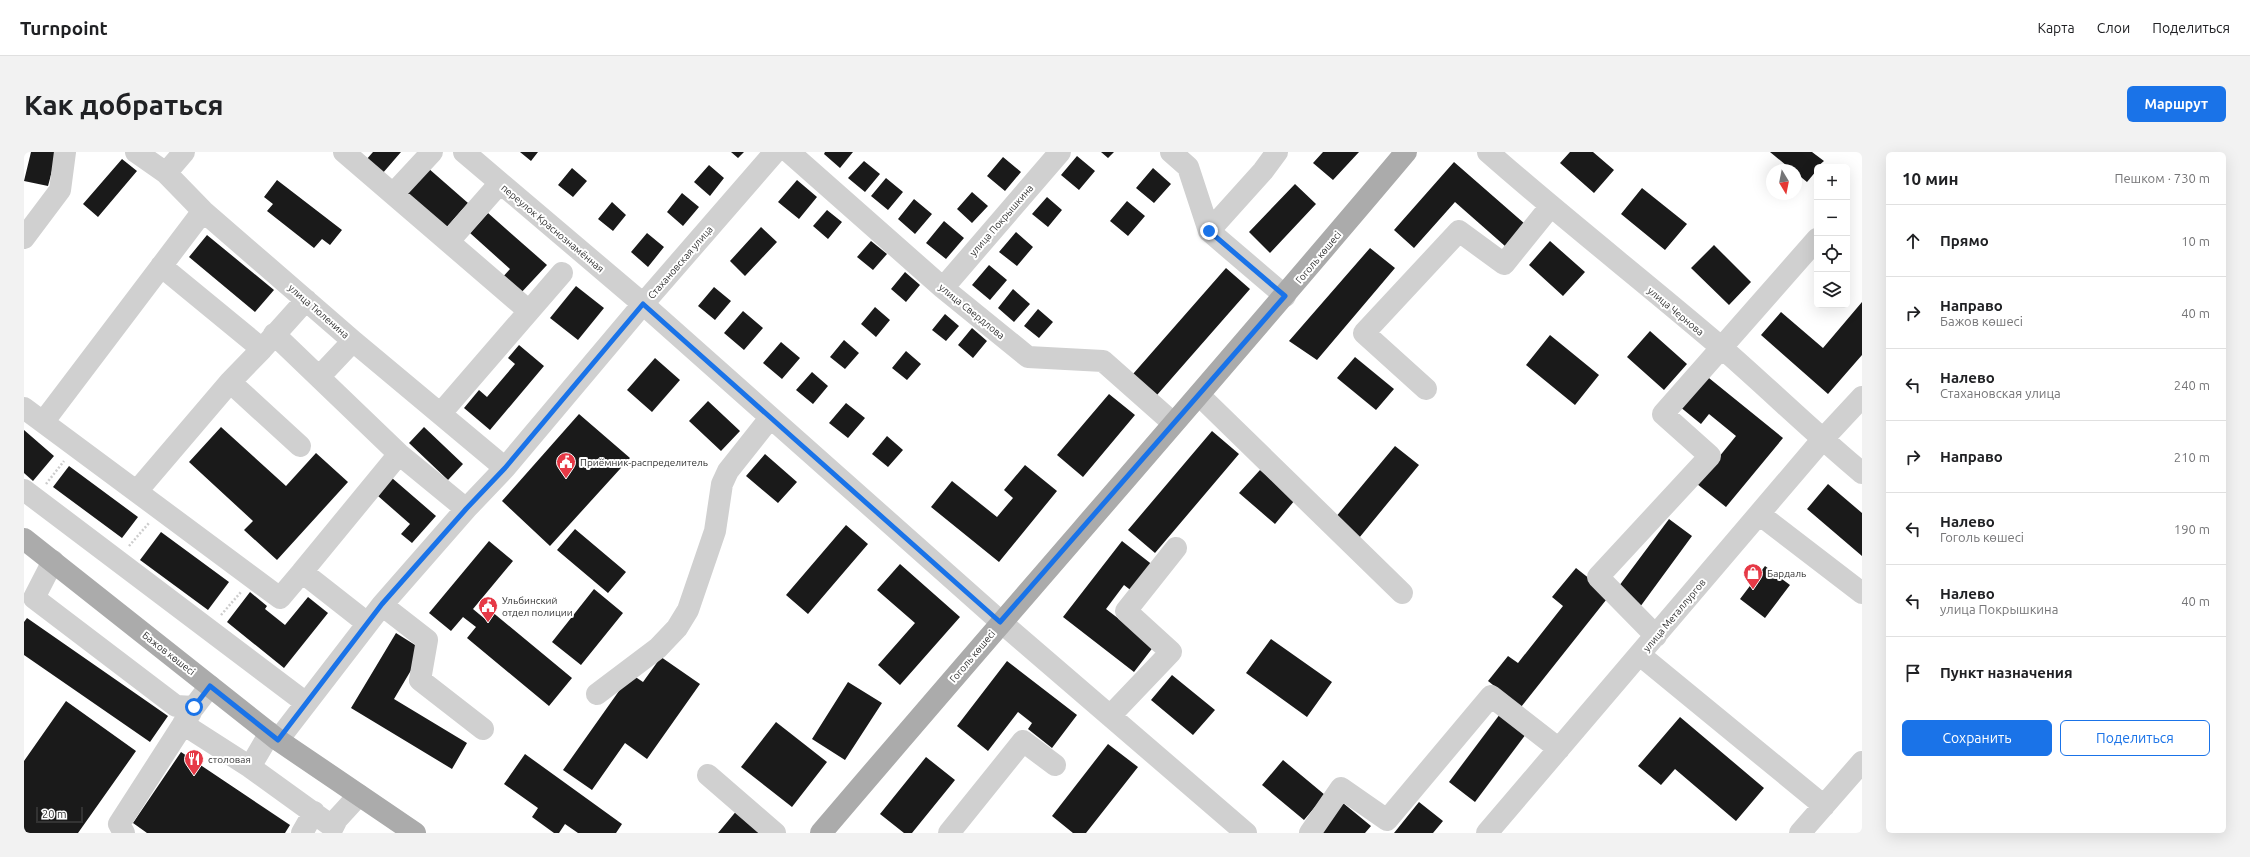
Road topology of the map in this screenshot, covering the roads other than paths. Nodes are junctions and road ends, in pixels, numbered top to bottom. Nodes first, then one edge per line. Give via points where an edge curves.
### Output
1 (65, 152) edge
2 (136, 152) edge
3 (184, 152) edge
4 (344, 152) edge
5 (432, 152) edge
6 (464, 152) edge
7 (775, 152) edge
8 (789, 152) edge
9 (1060, 152) edge
10 (1171, 152) edge
11 (1277, 152) edge
12 (1406, 152) edge
13 (1488, 152) edge
14 (166, 173) junction
15 (500, 183) junction
16 (393, 194) junction
17 (1550, 207) junction
18 (203, 211) junction
19 (1209, 231) junction
20 (24, 238) edge
21 (449, 241) junction
22 (1814, 242) edge
23 (161, 266) junction
24 (562, 273) dead end
25 (943, 288) junction
26 (1285, 296) junction
27 (306, 300) junction
28 (643, 304) junction
29 (529, 311) junction
30 (353, 341) junction
31 (268, 342) junction
32 (1722, 349) junction
33 (320, 376) junction
34 (230, 382) junction
35 (1426, 389) dead end
36 (1199, 395) junction
37 (1862, 397) edge
38 (24, 408) edge
39 (441, 413) junction
40 (770, 418) junction
41 (44, 421) junction
42 (1173, 423) junction
43 (1822, 440) junction
44 (300, 446) dead end
45 (400, 454) junction
46 (505, 468) junction
47 (1862, 473) edge
48 (137, 491) junction
49 (29, 494) edge
50 (466, 509) junction
51 (1759, 514) junction
52 (24, 538) edge
53 (1176, 548) dead end
54 (53, 561) junction
55 (302, 572) junction
56 (1862, 593) edge
57 (1402, 594) dead end
58 (382, 604) junction
59 (1000, 622) junction
60 (367, 623) junction
61 (1656, 636) junction
62 (1640, 655) junction
63 (210, 686) junction
64 (597, 694) dead end
65 (306, 703) junction
66 (188, 716) junction
67 (1110, 716) junction
68 (483, 729) dead end
69 (274, 737) junction
70 (1559, 749) junction
71 (1862, 762) edge
72 (1055, 765) dead end
73 (250, 767) junction
74 (708, 775) dead end
75 (359, 795) junction
76 (1824, 806) junction
77 (314, 812) junction
78 (124, 833) edge
79 (302, 833) edge
80 (415, 833) edge
81 (775, 833) edge
82 (821, 833) edge
83 (949, 833) edge
84 (1246, 833) edge
85 (1310, 833) edge
86 (1487, 833) edge
87 (1800, 833) edge

1 - 20 street via 60,190
2 - 14 street, улица Тюленина
3 - 14 street
4 - 16 street
5 - 16 street
6 - 15 street, переулок Краснознамённая
7 - 28 street, Стахановская улица
8 - 25 street, улица Свердлова
9 - 25 street, улица Покрышкина
10 - 19 street via 1188,167
11 - 19 street via 1254,182
12 - 26 main road, Гоголь көшесі
13 - 17 street, улица Чернова
14 - 18 street, улица Тюленина
15 - 21 street
15 - 28 street, переулок Краснознамённая
16 - 21 street
17 - 32 street, улица Чернова
17 - 35 street via 1504,264 1459,231 1364,333
18 - 23 street
18 - 27 street, улица Тюленина
19 - 26 street
21 - 29 street
22 - 32 street
23 - 31 street
23 - 41 street
24 - 29 street
25 - 42 street, улица Свердлова via 1028,357 1102,361
26 - 36 main road, Гоголь көшесі
27 - 30 street, улица Тюленина
27 - 31 street
28 - 40 street, переулок Краснознамённая
28 - 46 street, Стахановская улица
29 - 39 street
30 - 33 street
30 - 39 street, улица Тюленина
31 - 33 street
31 - 34 street
32 - 43 street, улица Чернова
32 - 61 street via 1663,414 1710,456 1598,577
33 - 45 street
34 - 44 street
34 - 48 street
36 - 42 main road, Гоголь көшесі
36 - 57 street
37 - 43 street, улица Металлургов
38 - 41 street
39 - 46 street, улица Тюленина
40 - 59 street, переулок Краснознамённая
40 - 64 street via 728,471 722,484 714,531 688,610 677,628 658,648
41 - 48 street
42 - 59 main road, Гоголь көшесі
43 - 47 street, улица Чернова
43 - 51 street, улица Металлургов
45 - 50 street
45 - 55 street
46 - 50 street, Стахановская улица
48 - 55 street via 280,598
49 - 65 street
50 - 58 street, Стахановская улица
51 - 56 street
51 - 61 street, улица Металлургов
52 - 54 main road, Бажов көшесі
53 - 67 street via 1126,611 1171,652
54 - 63 main road, Бажов көшесі
54 - 66 street via 34,598
55 - 60 street
58 - 60 street, Стахановская улица
58 - 68 street via 427,640 420,680
59 - 67 street, переулок Краснознамённая
59 - 82 main road, Гоголь көшесі
60 - 65 street, Стахановская улица
61 - 62 street, улица Металлургов
62 - 70 street, улица Металлургов
62 - 76 street
63 - 66 street
63 - 69 main road, Бажов көшесі
65 - 69 street, Стахановская улица
66 - 73 street
66 - 78 street via 119,824
67 - 84 street, переулок Краснознамённая
69 - 73 street, Стахановская улица
69 - 75 main road, Бажов көшесі
70 - 85 street via 1491,696 1387,820 1341,788
70 - 86 street, улица Металлургов
71 - 76 street
72 - 83 street via 1024,741
73 - 77 street
74 - 81 street
75 - 77 street via 333,827
75 - 80 main road, Бажов көшесі
76 - 87 street
77 - 79 street

